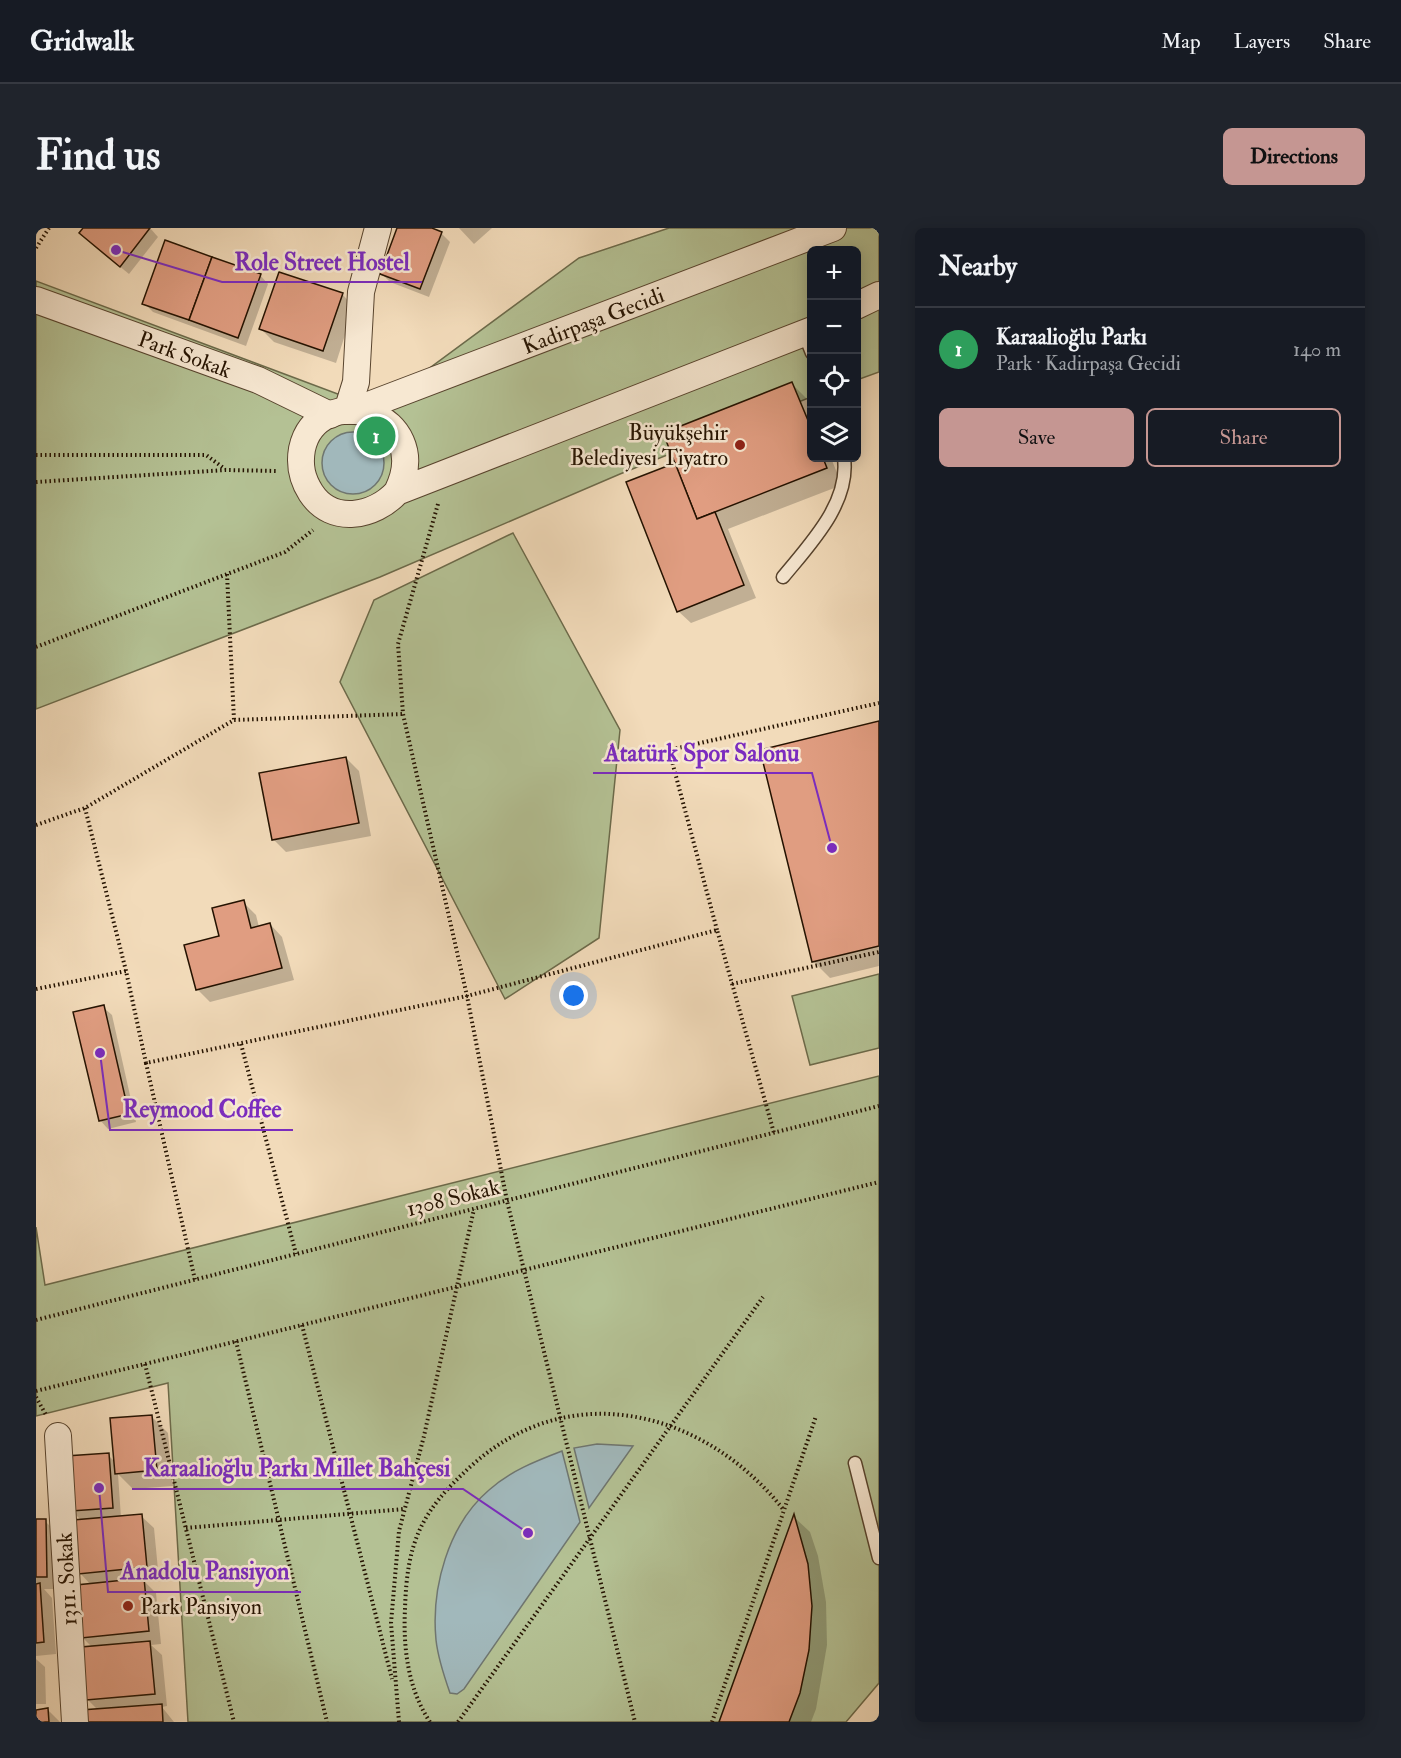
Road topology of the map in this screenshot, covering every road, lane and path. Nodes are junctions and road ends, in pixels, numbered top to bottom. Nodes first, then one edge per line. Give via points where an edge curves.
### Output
1 (50, 228) edge
2 (378, 228) edge
3 (833, 228) edge
4 (36, 248) edge
5 (879, 295) edge
6 (36, 300) edge
7 (861, 304) edge
8 (807, 340) edge
9 (343, 412) junction
10 (36, 455) edge
11 (844, 462) edge
12 (226, 470) junction
13 (279, 471) dead end
14 (446, 475) junction
15 (36, 482) edge
16 (397, 492) junction
17 (336, 512) junction
18 (227, 574) junction
19 (783, 577) dead end
20 (36, 647) edge
21 (879, 703) edge
22 (403, 714) junction
23 (234, 720) junction
24 (85, 808) junction
25 (36, 825) edge
26 (717, 930) junction
27 (879, 952) edge
28 (126, 971) junction
29 (732, 984) junction
30 (36, 989) edge
31 (467, 996) junction
32 (241, 1044) junction
33 (146, 1064) junction
34 (879, 1106) edge
35 (774, 1133) junction
36 (879, 1182) edge
37 (507, 1201) junction
38 (474, 1209) junction
39 (296, 1254) junction
40 (524, 1270) junction
41 (195, 1280) junction
42 (457, 1287) junction
43 (763, 1297) dead end
44 (36, 1320) edge
45 (302, 1325) junction
46 (236, 1341) junction
47 (145, 1364) junction
48 (36, 1391) edge
49 (816, 1416) dead end
50 (560, 1418) junction
51 (670, 1426) junction
52 (58, 1436) dead end
53 (855, 1463) dead end
54 (404, 1509) junction
55 (783, 1509) junction
56 (350, 1513) junction
57 (279, 1520) junction
58 (186, 1528) junction
59 (590, 1538) junction
60 (879, 1558) edge
61 (396, 1695) junction
62 (75, 1722) edge
63 (234, 1722) edge
64 (327, 1722) edge
65 (399, 1722) edge
66 (430, 1722) edge
67 (458, 1722) edge
68 (635, 1722) edge
69 (712, 1722) edge

1 - 4 path
2 - 9 street via 360,292 356,382
3 - 9 street, Kadirpaşa Gecidi
5 - 7 street
6 - 9 street, Park Sokak
8 - 14 street
9 - 16 street via 370,413 382,419 400,440 406,466
9 - 17 street via 309,433 303,445 301,472 313,497
10 - 12 path via 206,455
11 - 19 lane via 846,474 834,508
12 - 13 path
12 - 15 path
14 - 16 street
14 - 22 path via 398,644
16 - 17 street via 376,510
17 - 18 path via 285,552
18 - 20 path
18 - 23 path
21 - 26 path via 669,750
22 - 23 path
22 - 31 path
23 - 24 path
24 - 25 path
24 - 28 path
26 - 29 path
26 - 31 path
27 - 29 path
28 - 30 path
28 - 33 path
29 - 35 path
31 - 32 path
31 - 37 path
32 - 33 path
32 - 39 path
33 - 41 path
34 - 35 path, 1308 Sokak
35 - 37 path, 1308 Sokak
36 - 40 path
37 - 38 path, 1308 Sokak
37 - 40 path
38 - 39 path, 1308 Sokak
38 - 42 path
39 - 41 path, 1308 Sokak
40 - 42 path
40 - 50 path
41 - 44 path, 1308 Sokak
42 - 45 path
42 - 54 path
43 - 51 path
45 - 46 path
45 - 56 path
46 - 47 path
46 - 57 path
47 - 48 path
47 - 58 path
49 - 55 path
50 - 51 path via 615,1413
50 - 59 path
50 - 66 path via 521,1431 488,1451 436,1500 424,1519 411,1554 404,1624 410,1677
51 - 55 path via 735,1459
51 - 59 path
52 - 62 street, 1311. Sokak
53 - 60 lane
54 - 56 path
54 - 61 path via 391,1623
55 - 69 path
56 - 57 path
56 - 61 path
57 - 58 path
57 - 64 path
58 - 63 path
59 - 67 path
59 - 68 path
61 - 65 path

